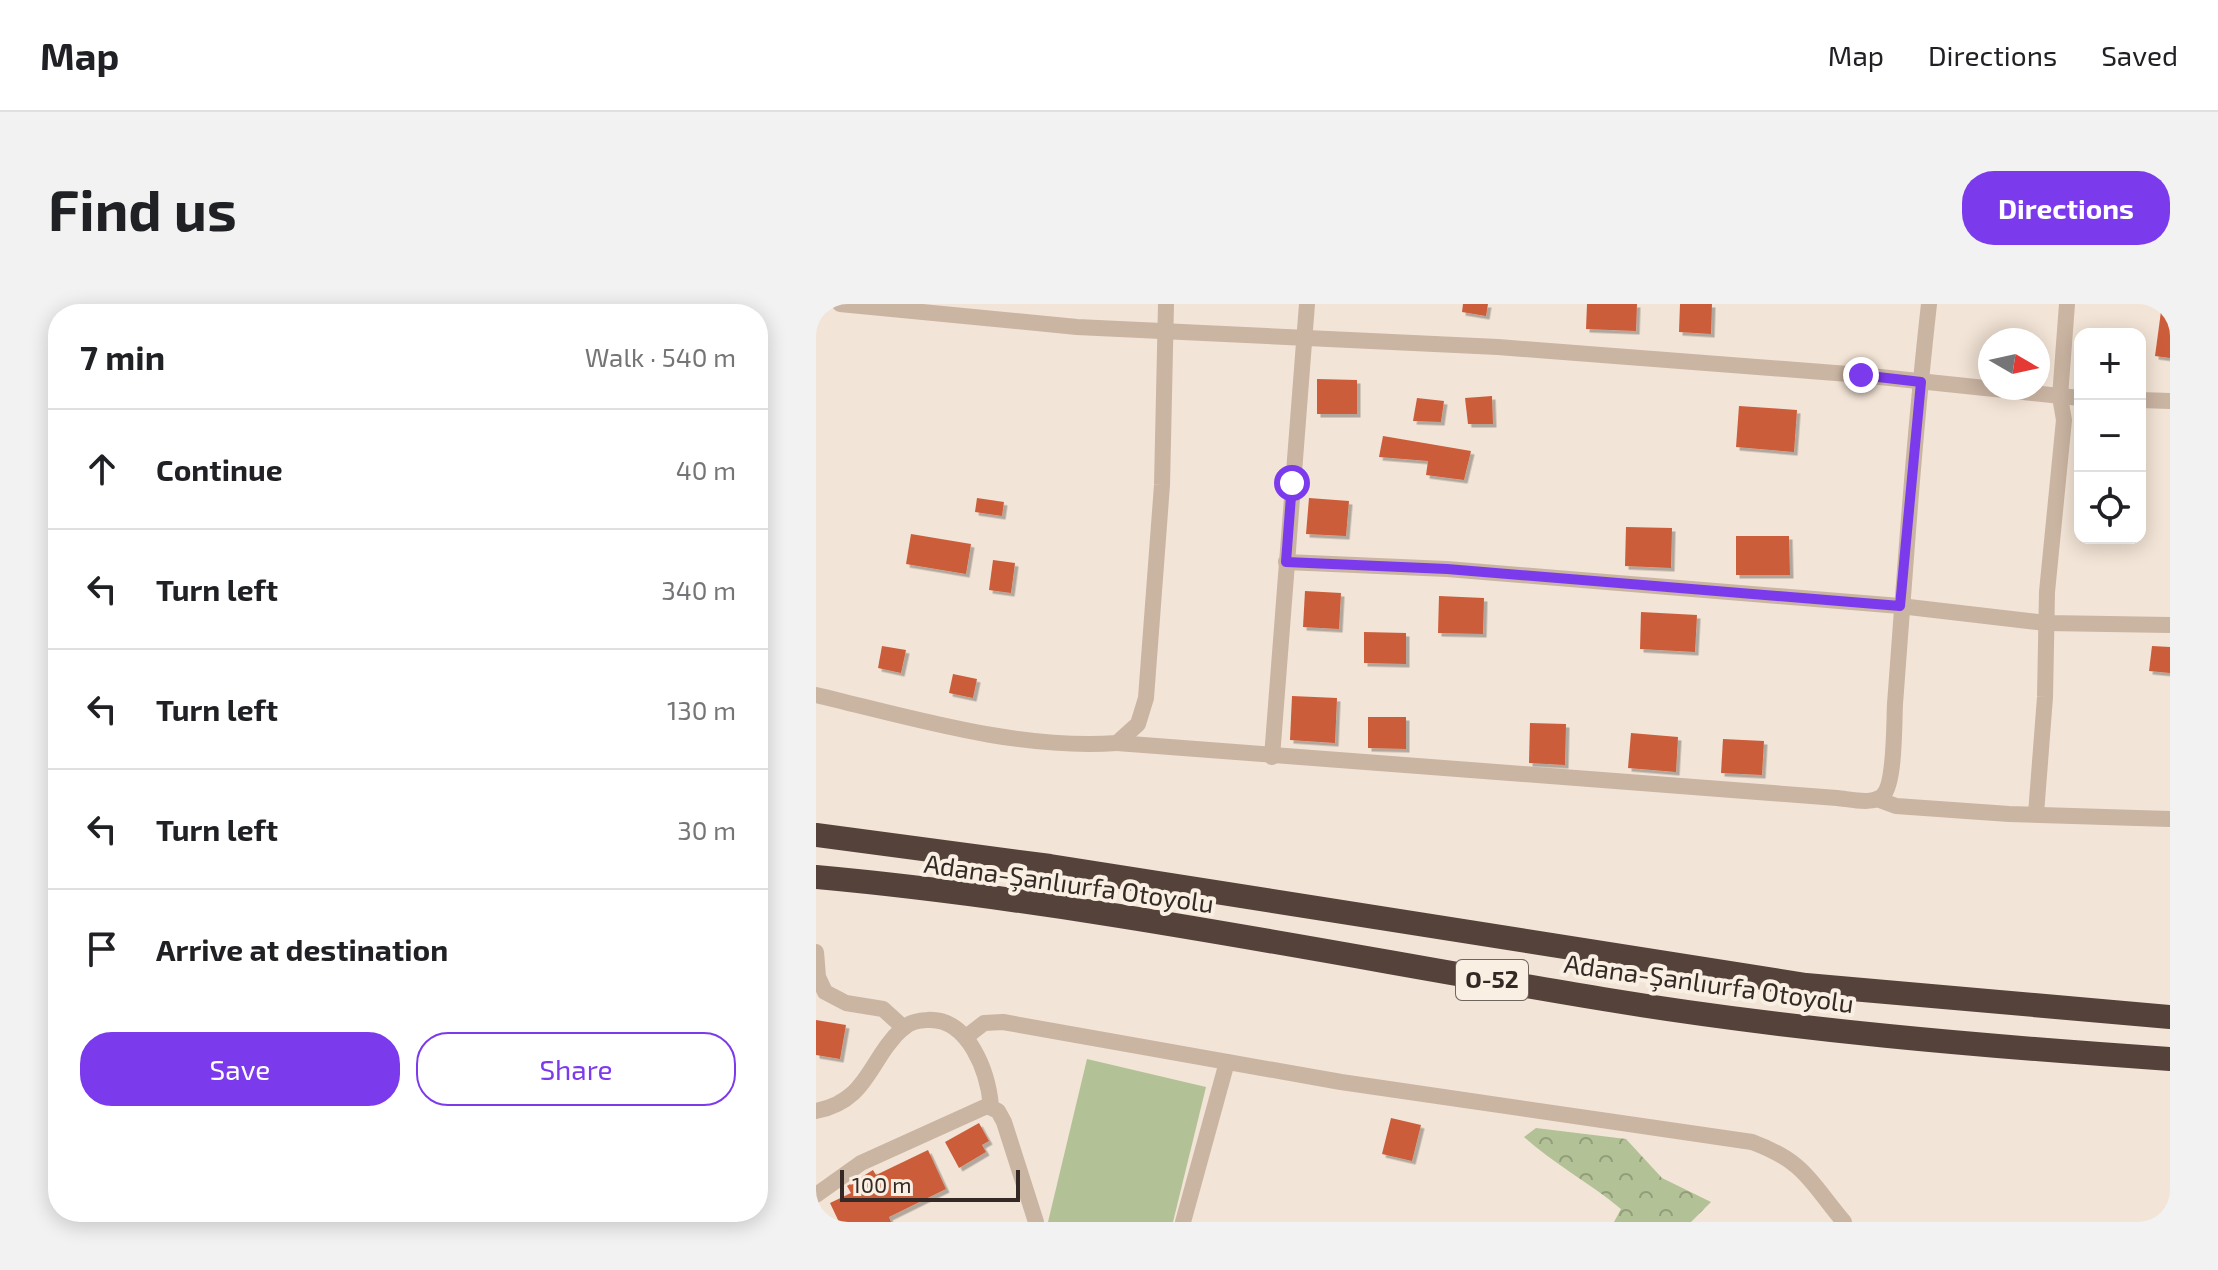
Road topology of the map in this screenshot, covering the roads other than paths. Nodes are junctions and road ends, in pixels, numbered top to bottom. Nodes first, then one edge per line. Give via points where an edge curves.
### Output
1 (840, 304) edge
2 (1166, 304) edge
3 (1307, 304) edge
4 (1929, 304) edge
5 (2067, 304) edge
6 (1166, 330) junction
7 (1304, 340) junction
8 (1921, 382) junction
9 (2060, 397) junction
10 (2074, 398) edge
11 (2146, 400) edge
12 (2170, 401) edge
13 (1286, 562) junction
14 (1900, 606) junction
15 (2046, 623) junction
16 (2170, 625) edge
17 (816, 695) edge
18 (1117, 743) junction
19 (1272, 757) junction
20 (1877, 799) junction
21 (2036, 814) junction
22 (2170, 819) edge
23 (816, 835) edge
24 (816, 877) edge
25 (816, 952) edge
26 (2170, 1017) edge
27 (904, 1028) junction
28 (966, 1037) junction
29 (2170, 1059) edge
30 (1227, 1062) junction
31 (991, 1106) junction
32 (816, 1111) edge
33 (816, 1195) edge
34 (1036, 1222) edge
35 (1183, 1222) edge
36 (1844, 1222) edge

1 - 6 street via 1077,327
2 - 6 street
3 - 7 street
4 - 8 street
5 - 9 street
6 - 7 street
6 - 18 street via 1162,485 1146,698 1138,724
7 - 8 street via 1498,347
7 - 13 street
8 - 9 street
8 - 14 street
9 - 10 street
9 - 15 street via 2064,420
11 - 12 street
13 - 14 street via 1447,569
13 - 19 street
14 - 15 street
14 - 20 street via 1888,785
15 - 16 street
15 - 21 street
17 - 18 street via 985,733
18 - 19 street
19 - 20 street
20 - 21 street via 1896,806
21 - 22 street
23 - 26 highway, Adana-Şanlıurfa Otoyolu / O-52 via 1050,866 1806,985
24 - 29 highway, Adana-Şanlıurfa Otoyolu / O-52 via 1123,919 1784,1025
25 - 27 street via 825,992 846,1003 883,1009
27 - 28 street via 938,1020
27 - 32 street via 851,1098
28 - 30 street via 984,1023 1003,1022
28 - 31 street
30 - 35 street
30 - 36 street via 1752,1142 1800,1168
31 - 33 street via 960,1115 861,1163
31 - 34 street via 1004,1122

